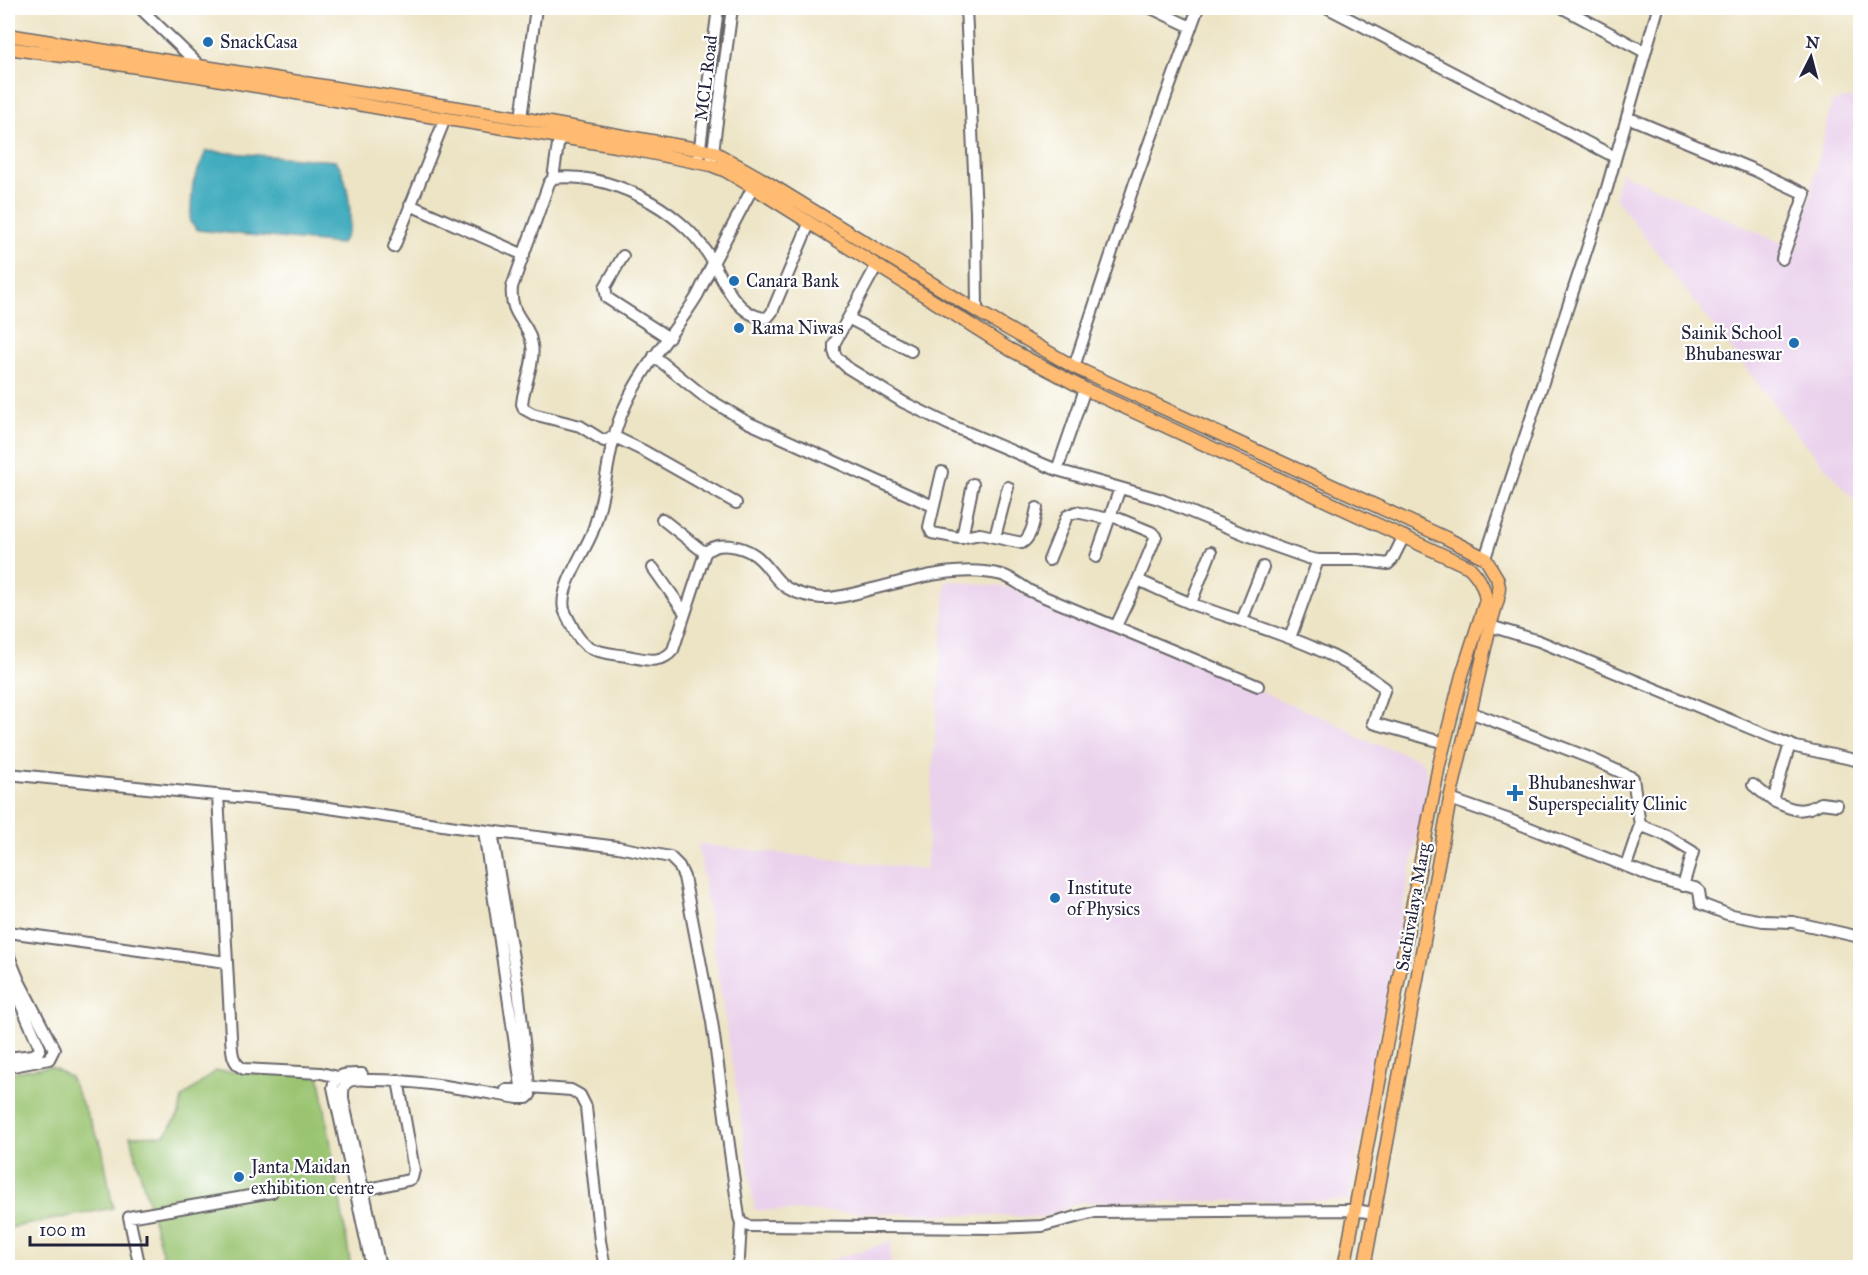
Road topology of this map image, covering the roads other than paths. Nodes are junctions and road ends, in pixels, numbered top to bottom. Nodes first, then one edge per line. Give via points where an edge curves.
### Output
1 (140, 8) edge
2 (536, 8) edge
3 (718, 8) edge
4 (732, 8) edge
5 (966, 8) edge
6 (1151, 8) edge
7 (1198, 8) edge
8 (1328, 8) edge
9 (1563, 8) edge
10 (1658, 8) edge
11 (1191, 27) junction
12 (8, 35) edge
13 (8, 48) edge
14 (1646, 52) junction
15 (200, 71) junction
16 (1627, 117) junction
17 (522, 118) junction
18 (445, 119) junction
19 (559, 138) junction
20 (700, 148) junction
21 (714, 152) junction
22 (1616, 157) junction
23 (698, 162) junction
24 (711, 165) junction
25 (553, 178) junction
26 (753, 187) junction
27 (411, 205) junction
28 (809, 224) junction
29 (394, 247) dead end
30 (524, 255) junction
31 (623, 256) dead end
32 (1782, 259) dead end
33 (712, 264) junction
34 (877, 265) junction
35 (977, 312) junction
36 (848, 318) junction
37 (1015, 333) junction
38 (669, 338) junction
39 (1006, 346) junction
40 (911, 351) dead end
41 (654, 356) junction
42 (1074, 367) junction
43 (1085, 389) junction
44 (613, 436) junction
45 (1057, 470) junction
46 (942, 472) dead end
47 (973, 484) dead end
48 (1008, 487) dead end
49 (1120, 488) junction
50 (736, 503) dead end
51 (933, 506) junction
52 (1037, 508) dead end
53 (1109, 517) junction
54 (662, 519) dead end
55 (1404, 536) junction
56 (995, 537) junction
57 (962, 538) junction
58 (1211, 552) dead end
59 (705, 554) junction
60 (1096, 557) dead end
61 (1485, 558) junction
62 (1049, 560) dead end
63 (1318, 560) junction
64 (1263, 567) dead end
65 (653, 568) dead end
66 (1138, 580) junction
67 (1191, 603) junction
68 (685, 613) junction
69 (1242, 620) junction
70 (1116, 626) junction
71 (1490, 626) junction
72 (1290, 638) junction
73 (1258, 687) dead end
74 (1470, 712) junction
75 (1445, 743) junction
76 (1790, 744) junction
77 (1860, 761) edge
78 (1438, 773) junction
79 (8, 774) edge
80 (1455, 777) junction
81 (1753, 785) dead end
82 (218, 795) junction
83 (1774, 797) junction
84 (1450, 799) junction
85 (1837, 805) dead end
86 (1640, 825) junction
87 (488, 831) junction
88 (1626, 866) junction
89 (1683, 886) junction
90 (8, 932) edge
91 (1860, 937) edge
92 (8, 954) edge
93 (226, 962) junction
94 (8, 975) edge
95 (8, 1058) edge
96 (8, 1067) edge
97 (338, 1077) junction
98 (398, 1080) junction
99 (530, 1086) junction
100 (365, 1190) junction
101 (272, 1192) dead end
102 (1354, 1210) junction
103 (1374, 1213) junction
104 (741, 1223) junction
105 (140, 1268) edge
106 (372, 1268) edge
107 (380, 1268) edge
108 (605, 1268) edge
109 (735, 1268) edge
110 (1344, 1268) edge
111 (1364, 1268) edge

1 - 15 street
2 - 17 street
3 - 20 street, MCL Road
4 - 21 street, MCL Road
5 - 35 street
6 - 11 street
7 - 11 street
8 - 22 street
9 - 14 street
10 - 14 street
11 - 42 street
12 - 15 main road
13 - 15 main road
14 - 16 street
15 - 17 main road
15 - 18 main road
16 - 22 street
16 - 32 street via 1805,194
17 - 20 main road
18 - 19 main road
18 - 27 street
19 - 23 main road
19 - 25 street
20 - 21 main road
20 - 23 street, MCL Road
21 - 24 street, MCL Road
21 - 35 main road
22 - 61 street
23 - 24 main road
24 - 26 main road
25 - 30 street
25 - 33 street via 570,176 601,182 649,201 694,237
26 - 28 main road
26 - 33 street
27 - 29 street
27 - 30 street
28 - 33 street via 768,317 758,318 741,307
28 - 34 main road
30 - 44 street via 511,299 533,346 524,410 580,426 604,441
31 - 38 street via 605,287 607,298
33 - 38 street
34 - 36 street
34 - 39 main road
35 - 37 main road
36 - 40 street
36 - 45 street via 834,344 836,357 848,368 950,425
37 - 39 main road
37 - 42 main road
38 - 41 street
39 - 43 main road
41 - 44 street via 640,375
41 - 51 street via 705,398 747,422
42 - 61 main road
43 - 45 street
43 - 55 main road
44 - 50 street
44 - 68 street via 600,505 571,576 564,608 577,637 589,648 654,660 667,657 673,650
45 - 49 street
46 - 51 street
47 - 57 street
48 - 56 street
49 - 53 street
49 - 63 street
51 - 57 street via 929,527 932,533
52 - 56 street via 1026,541
53 - 60 street
53 - 62 street via 1070,514
53 - 66 street via 1156,536
54 - 59 street
55 - 63 street via 1388,564
55 - 75 main road via 1469,567 1485,590 1486,600
56 - 57 street via 980,534
58 - 67 street
59 - 68 street
59 - 70 street via 710,547 719,545 737,548 755,555 785,587 798,594 824,598 952,572 1004,575 1030,591
61 - 71 main road, Sachivalaya Marg via 1499,587
63 - 72 street
64 - 69 street
65 - 68 street
66 - 67 street
66 - 70 street
67 - 69 street
69 - 72 street
70 - 73 street
71 - 74 main road, Sachivalaya Marg
71 - 76 street via 1539,641
72 - 75 street via 1346,663 1385,688 1373,723
74 - 80 main road, Sachivalaya Marg
74 - 86 street via 1633,778
75 - 78 main road
76 - 77 street
76 - 83 street
78 - 80 main road
78 - 102 main road
79 - 82 street
80 - 84 main road, Sachivalaya Marg
81 - 83 street
82 - 87 street
82 - 93 street
83 - 85 street via 1793,810 1821,802
84 - 88 street
84 - 103 main road, Sachivalaya Marg
86 - 88 street
86 - 89 street via 1693,852
87 - 97 street via 520,1090 393,1075
87 - 99 street via 518,988
87 - 104 street via 658,853 670,856 679,866 712,1022
88 - 89 street
89 - 91 street via 1699,891 1701,904 1727,914 1793,922
90 - 93 street
92 - 96 street via 54,1050 49,1059
93 - 97 street via 233,1056 238,1066
94 - 95 street via 40,1048 33,1054
97 - 106 street via 334,1081 334,1095
98 - 99 street via 524,1099 529,1097
98 - 100 street via 413,1175 408,1180
98 - 100 street via 349,1081 343,1091
99 - 108 street via 572,1090 586,1107
100 - 107 street
101 - 105 street via 129,1217
102 - 103 street
102 - 104 street via 1095,1212 1042,1226 998,1228
102 - 110 main road
103 - 111 main road, Sachivalaya Marg
104 - 109 street

